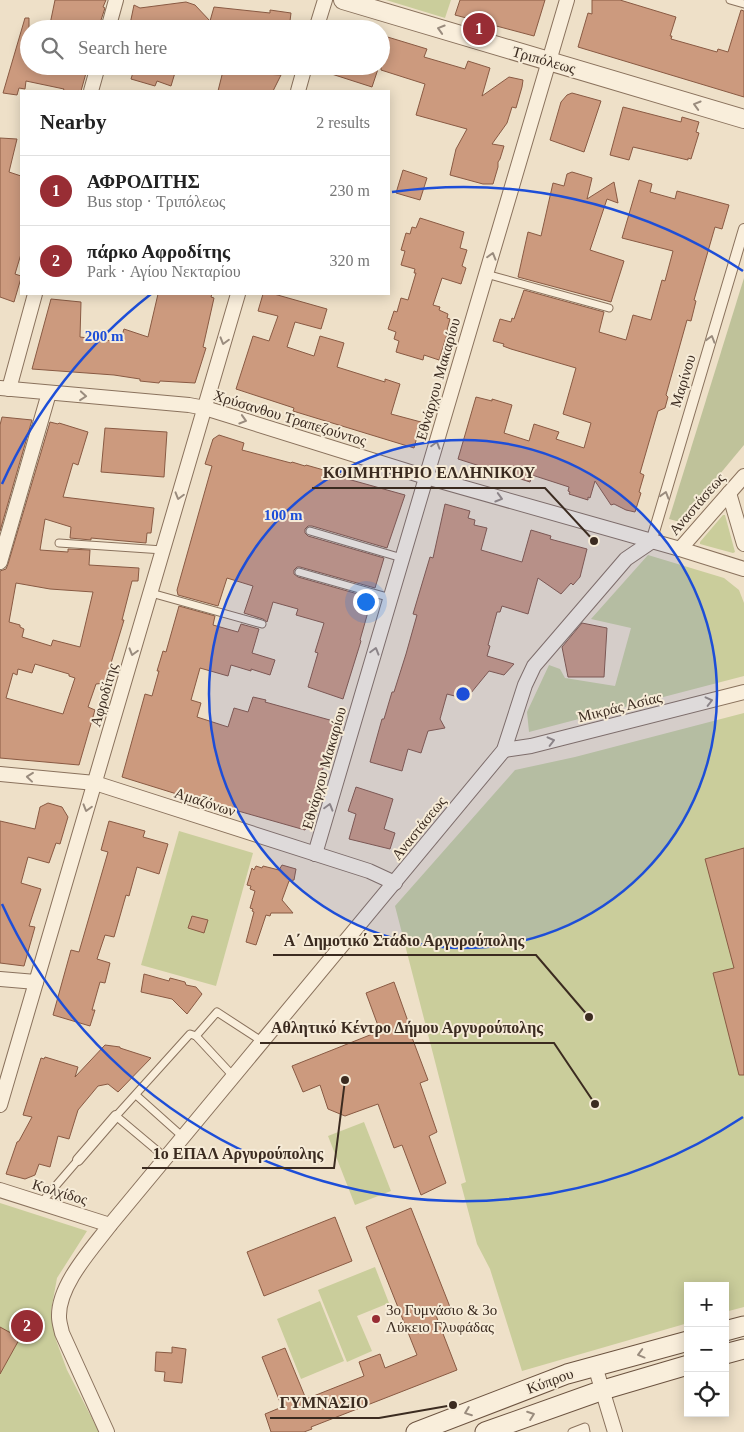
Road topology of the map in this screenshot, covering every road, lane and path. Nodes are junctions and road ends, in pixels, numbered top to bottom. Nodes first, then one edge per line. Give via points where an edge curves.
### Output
1 (116, 0) edge
2 (324, 0) edge
3 (343, 0) edge
4 (567, 0) edge
5 (730, 0) edge
6 (744, 4) edge
7 (110, 20) edge
8 (318, 20) edge
9 (549, 61) junction
10 (95, 75) edge
11 (302, 75) edge
12 (91, 90) edge
13 (298, 90) edge
14 (744, 119) edge
15 (744, 229) edge
16 (486, 274) junction
17 (35, 295) edge
18 (238, 295) edge
19 (609, 308) dead end
20 (4, 388) edge
21 (49, 393) junction
22 (205, 408) junction
23 (744, 476) edge
24 (426, 477) junction
25 (730, 493) junction
26 (310, 531) dead end
27 (650, 542) junction
28 (59, 544) dead end
29 (744, 544) edge
30 (163, 550) junction
31 (680, 550) junction
32 (402, 558) junction
33 (0, 562) edge
34 (744, 569) edge
35 (299, 572) dead end
36 (151, 592) junction
37 (391, 598) junction
38 (262, 624) dead end
39 (744, 692) edge
40 (504, 750) junction
41 (0, 774) edge
42 (94, 783) junction
43 (315, 854) junction
44 (395, 883) junction
45 (0, 979) edge
46 (36, 982) junction
47 (196, 1036) junction
48 (263, 1042) junction
49 (234, 1077) junction
50 (136, 1095) junction
51 (0, 1105) edge
52 (116, 1116) junction
53 (183, 1138) junction
54 (166, 1158) junction
55 (78, 1160) joint
56 (0, 1190) edge
57 (41, 1203) junction
58 (110, 1225) junction
59 (744, 1326) edge
60 (729, 1330) edge
61 (684, 1342) edge
62 (744, 1349) edge
63 (729, 1353) edge
64 (594, 1366) junction
65 (684, 1366) edge
66 (603, 1390) junction
67 (107, 1432) edge
68 (416, 1432) edge
69 (485, 1432) edge
70 (572, 1432) edge
71 (586, 1432) edge
72 (615, 1432) edge

1 - 7 street
2 - 8 street
9 -> 3 street, Τριπόλεως
4 - 9 street, Εθνάρχου Μακαρίου
5 - 6 lane
14 -> 9 street, Τριπόλεως
16 -> 9 street, Εθνάρχου Μακαρίου
10 - 12 street
11 - 13 street
27 -> 15 street, Μαρίνου
16 - 19 lane
24 -> 16 street, Εθνάρχου Μακαρίου
17 - 20 street
18 -> 22 street, Αφροδίτης
20 - 21 street, Χρύσανθου Τραπεζούντος
21 -> 22 street, Χρύσανθου Τραπεζούντος
21 - 33 street
22 -> 24 street, Χρύσανθου Τραπεζούντος
22 -> 30 street, Αφροδίτης
23 - 25 street, Αναστάσεως
24 -> 27 street, Χρύσανθου Τραπεζούντος
24 - 32 street, Εθνάρχου Μακαρίου
25 - 29 street
25 - 31 street, Αναστάσεως
26 - 32 lane
27 - 31 street, Αναστάσεως
27 - 40 street, Αναστάσεως via 626,559 534,666
28 - 30 lane
30 - 36 street, Αφροδίτης
31 - 34 street
32 - 37 street, Εθνάρχου Μακαρίου
35 - 37 lane
36 - 38 lane
36 -> 42 street, Αφροδίτης
43 -> 37 street, Εθνάρχου Μακαρίου
40 -> 39 street, Μικράς Ασίας via 532,746
40 - 44 street, Αναστάσεως
42 -> 41 street, Αμαζόνων
42 - 43 street, Αμαζόνων
42 -> 46 street, Αφροδίτης
43 - 44 street, Αμαζόνων
44 - 48 street, Αναστάσεως
45 - 46 street
46 - 51 street, Αφροδίτης
47 - 48 lane via 217,1012
47 - 49 lane
47 - 50 lane via 190,1034
48 - 49 street, Αναστάσεως
49 - 53 street, Αναστάσεως
50 - 52 lane
50 - 53 lane
52 - 54 lane
52 - 55 street
53 - 54 street, Αναστάσεως
54 - 58 street, Αναστάσεως
55 - 57 lane
56 - 57 street, Κολχίδος
57 - 58 street, Κολχίδος
58 - 67 street, Αναστάσεως via 67,1283 59,1316 62,1333
59 - 60 main road
61 -> 64 main road, Κύπρου
62 - 63 main road
64 - 66 street
64 -> 68 main road, Κύπρου
65 - 66 main road, Κύπρου
69 -> 66 main road, Κύπρου
66 - 72 street
70 - 71 lane via 584,1427

